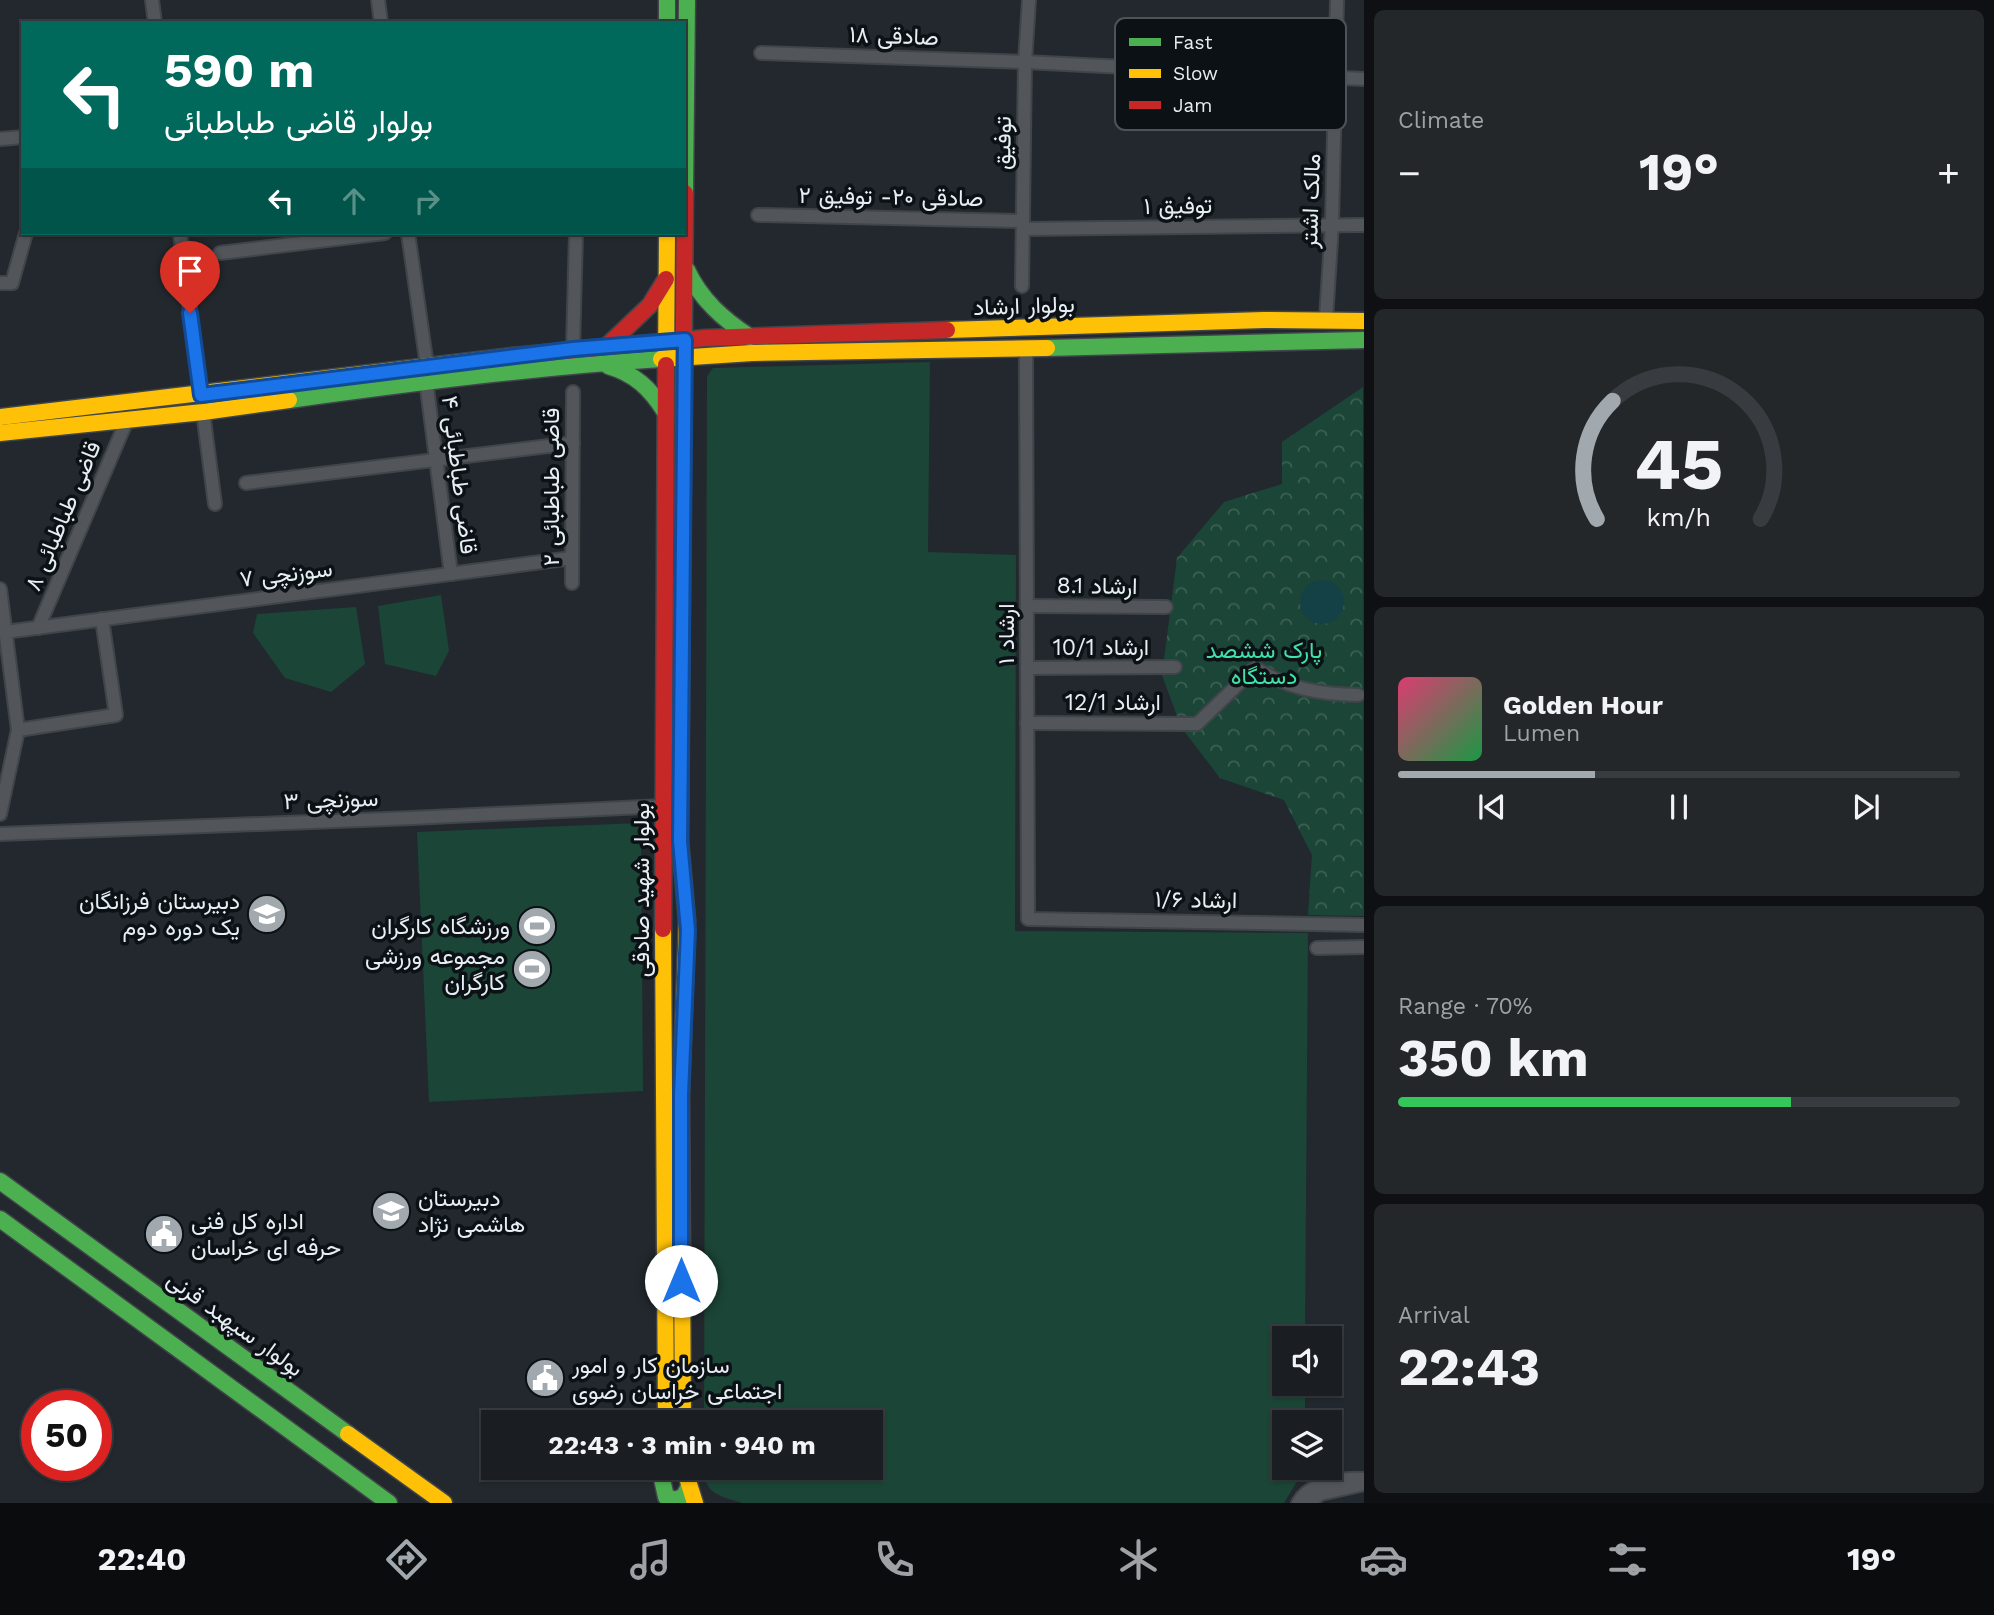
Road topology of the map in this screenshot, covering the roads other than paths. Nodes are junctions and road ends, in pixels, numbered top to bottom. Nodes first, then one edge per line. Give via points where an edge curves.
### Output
1 (152, 0) edge
2 (378, 0) edge
3 (667, 0) edge
4 (687, 0) edge
5 (1029, 0) edge
6 (1337, 0) edge
7 (1337, 18) edge
8 (155, 21) edge
9 (381, 21) edge
10 (667, 21) edge
11 (761, 53) dead end
12 (1025, 62) junction
13 (1115, 67) edge
14 (1346, 78) edge
15 (1364, 79) edge
16 (1334, 130) edge
17 (686, 132) edge
18 (21, 137) edge
19 (0, 139) edge
20 (758, 215) dead end
21 (1332, 224) junction
22 (1023, 225) junction
23 (1364, 225) edge
24 (25, 235) edge
25 (180, 235) edge
26 (368, 235) edge
27 (408, 235) edge
28 (576, 235) edge
29 (667, 235) edge
30 (685, 235) edge
31 (220, 253) dead end
32 (685, 263) junction
33 (666, 279) junction
34 (0, 284) edge
35 (1022, 286) dead end
36 (1326, 319) junction
37 (1364, 321) edge
38 (751, 338) junction
39 (685, 340) junction
40 (1364, 340) edge
41 (667, 341) junction
42 (607, 346) junction
43 (573, 349) junction
44 (1026, 349) junction
45 (686, 357) junction
46 (667, 358) junction
47 (595, 363) junction
48 (427, 373) junction
49 (573, 392) dead end
50 (201, 395) junction
51 (203, 412) junction
52 (666, 414) junction
53 (0, 417) edge
54 (127, 420) junction
55 (0, 433) edge
56 (573, 443) junction
57 (437, 460) junction
58 (246, 483) dead end
59 (215, 504) dead end
60 (572, 558) junction
61 (451, 573) junction
62 (572, 583) dead end
63 (0, 589) edge
64 (1027, 606) junction
65 (1166, 607) dead end
66 (102, 619) junction
67 (3, 626) edge
68 (38, 628) junction
69 (1175, 667) dead end
70 (1027, 668) junction
71 (1358, 695) dead end
72 (1027, 723) junction
73 (18, 730) junction
74 (664, 806) junction
75 (0, 814) edge
76 (0, 834) edge
77 (1028, 919) joint
78 (1364, 925) edge
79 (688, 930) junction
80 (663, 931) junction
81 (1364, 947) edge
82 (1317, 948) dead end
83 (0, 1181) edge
84 (0, 1219) edge
85 (667, 1410) edge
86 (683, 1410) edge
87 (660, 1480) edge
88 (663, 1480) edge
89 (687, 1480) edge
90 (1364, 1481) edge
91 (689, 1486) junction
92 (389, 1503) edge
93 (444, 1503) edge
94 (650, 1503) edge
95 (695, 1503) edge
96 (1298, 1503) edge
97 (1309, 1503) edge

1 - 8 street
2 - 9 street
3 - 10 main road
4 - 17 main road, بولوار شهید صادقی
5 - 12 street, توفیق
6 - 7 street, مالک اشتر
11 - 12 street, صادقی ۱۸
12 - 13 street, صادقی ۱۸
12 - 22 street, توفیق
14 - 15 street, صادقی ۱۸
16 - 21 street, مالک اشتر
18 - 19 street
20 - 22 street, صادقی ۲۰- توفیق ۲
21 - 22 street, توفیق ۱
21 - 23 street, توفیق ۱
21 - 36 street, مالک اشتر
22 - 35 street, توفیق
24 - 34 street via 12,283
25 - 50 street
26 - 31 street
27 - 48 street, قاضی طباطبائی ۴
28 - 43 street
29 - 33 main road, بولوار شهید صادقی
30 - 32 main road, بولوار شهید صادقی
32 - 38 main road via 701,295
32 - 39 main road, بولوار شهید صادقی
33 - 41 main road, بولوار شهید صادقی
33 - 42 main road via 650,305
36 - 37 main road, بولوار ارشاد
36 - 38 main road, بولوار ارشاد
38 - 39 main road, بولوار ارشاد
39 - 41 main road, بولوار ارشاد
39 - 45 main road, بولوار شهید صادقی
40 - 44 main road, بولوار ارشاد
41 - 42 main road, بولوار ارشاد
41 - 46 main road, بولوار شهید صادقی
42 - 43 main road, بولوار ارشاد
43 - 48 main road, بولوار ارشاد
44 - 45 main road, بولوار ارشاد
44 - 64 street, ارشاد ۱
45 - 46 main road, بولوار ارشاد
45 - 79 main road, بولوار شهید صادقی via 680,841
46 - 47 main road, بولوار ارشاد
46 - 52 main road, بولوار شهید صادقی
47 - 48 main road, بولوار ارشاد
47 - 52 main road via 629,371 655,395
48 - 50 main road
48 - 51 main road
48 - 57 street, قاضی طباطبائی ۴
49 - 56 street, قاضی طباطبائی ۲
50 - 53 main road
51 - 54 main road
51 - 59 street
52 - 74 main road, بولوار شهید صادقی
54 - 55 main road
54 - 68 street, قاضی طباطبائی ۸
56 - 57 street
56 - 60 street, قاضی طباطبائی ۲
57 - 58 street
57 - 61 street, قاضی طباطبائی ۴
60 - 61 street, سوزنچی ۷
60 - 62 street, قاضی طباطبائی ۲
61 - 66 street, سوزنچی ۷
63 - 67 street
64 - 65 street, ارشاد 8.1
64 - 70 street, ارشاد ۱
66 - 68 street, سوزنچی ۷
66 - 73 street via 116,715
67 - 68 street, سوزنچی ۷
67 - 73 street
69 - 70 street, ارشاد 10/1
70 - 72 street, ارشاد ۱
71 - 72 street, ارشاد 12/1 via 1298,689 1255,668 1197,724
72 - 77 street, ارشاد ۱
73 - 75 street
74 - 76 street, سوزنچی ۳
74 - 80 main road, بولوار شهید صادقی
77 - 78 street, ارشاد ۱/۶
79 - 80 main road
79 - 86 main road, بولوار شهید صادقی via 681,1095
80 - 85 main road, بولوار شهید صادقی
81 - 82 street
83 - 93 main road, بولوار سپهبد قرنی
84 - 92 main road
87 - 94 main road
88 - 91 main road via 666,1497 676,1500
89 - 91 main road
90 - 96 street via 1352,1478 1317,1485
90 - 97 street via 1321,1494
91 - 95 main road

